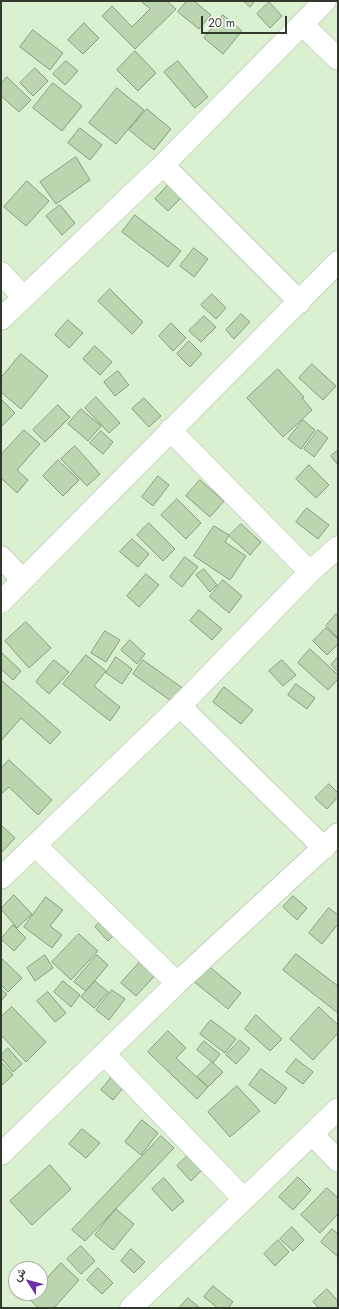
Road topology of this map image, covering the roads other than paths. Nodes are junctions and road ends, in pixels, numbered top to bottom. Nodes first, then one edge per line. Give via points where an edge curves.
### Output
1 (325, 1) edge
2 (302, 24) junction
3 (338, 59) edge
4 (163, 165) junction
5 (338, 262) edge
6 (1, 273) edge
7 (23, 297) junction
8 (300, 302) junction
9 (1, 319) edge
10 (170, 430) junction
11 (338, 547) edge
12 (1, 557) edge
13 (310, 572) junction
14 (23, 580) junction
15 (1, 602) edge
16 (180, 706) junction
17 (331, 841) edge
18 (35, 845) junction
19 (1, 878) edge
20 (177, 983) junction
21 (104, 1054) junction
22 (338, 1110) edge
23 (313, 1135) junction
24 (1, 1154) edge
25 (338, 1161) edge
26 (244, 1199) junction
27 (131, 1308) edge

1 - 2 street
2 - 3 street
2 - 4 street
4 - 7 street
4 - 8 street
5 - 8 street
6 - 7 street
7 - 9 street
8 - 10 street
10 - 13 street
10 - 14 street
11 - 13 street
12 - 14 street
13 - 16 street
14 - 15 street
16 - 17 street
16 - 18 street
17 - 20 street
18 - 19 street
18 - 20 street
20 - 21 street
21 - 24 street
21 - 26 street
22 - 23 street
23 - 25 street
23 - 26 street
26 - 27 street

